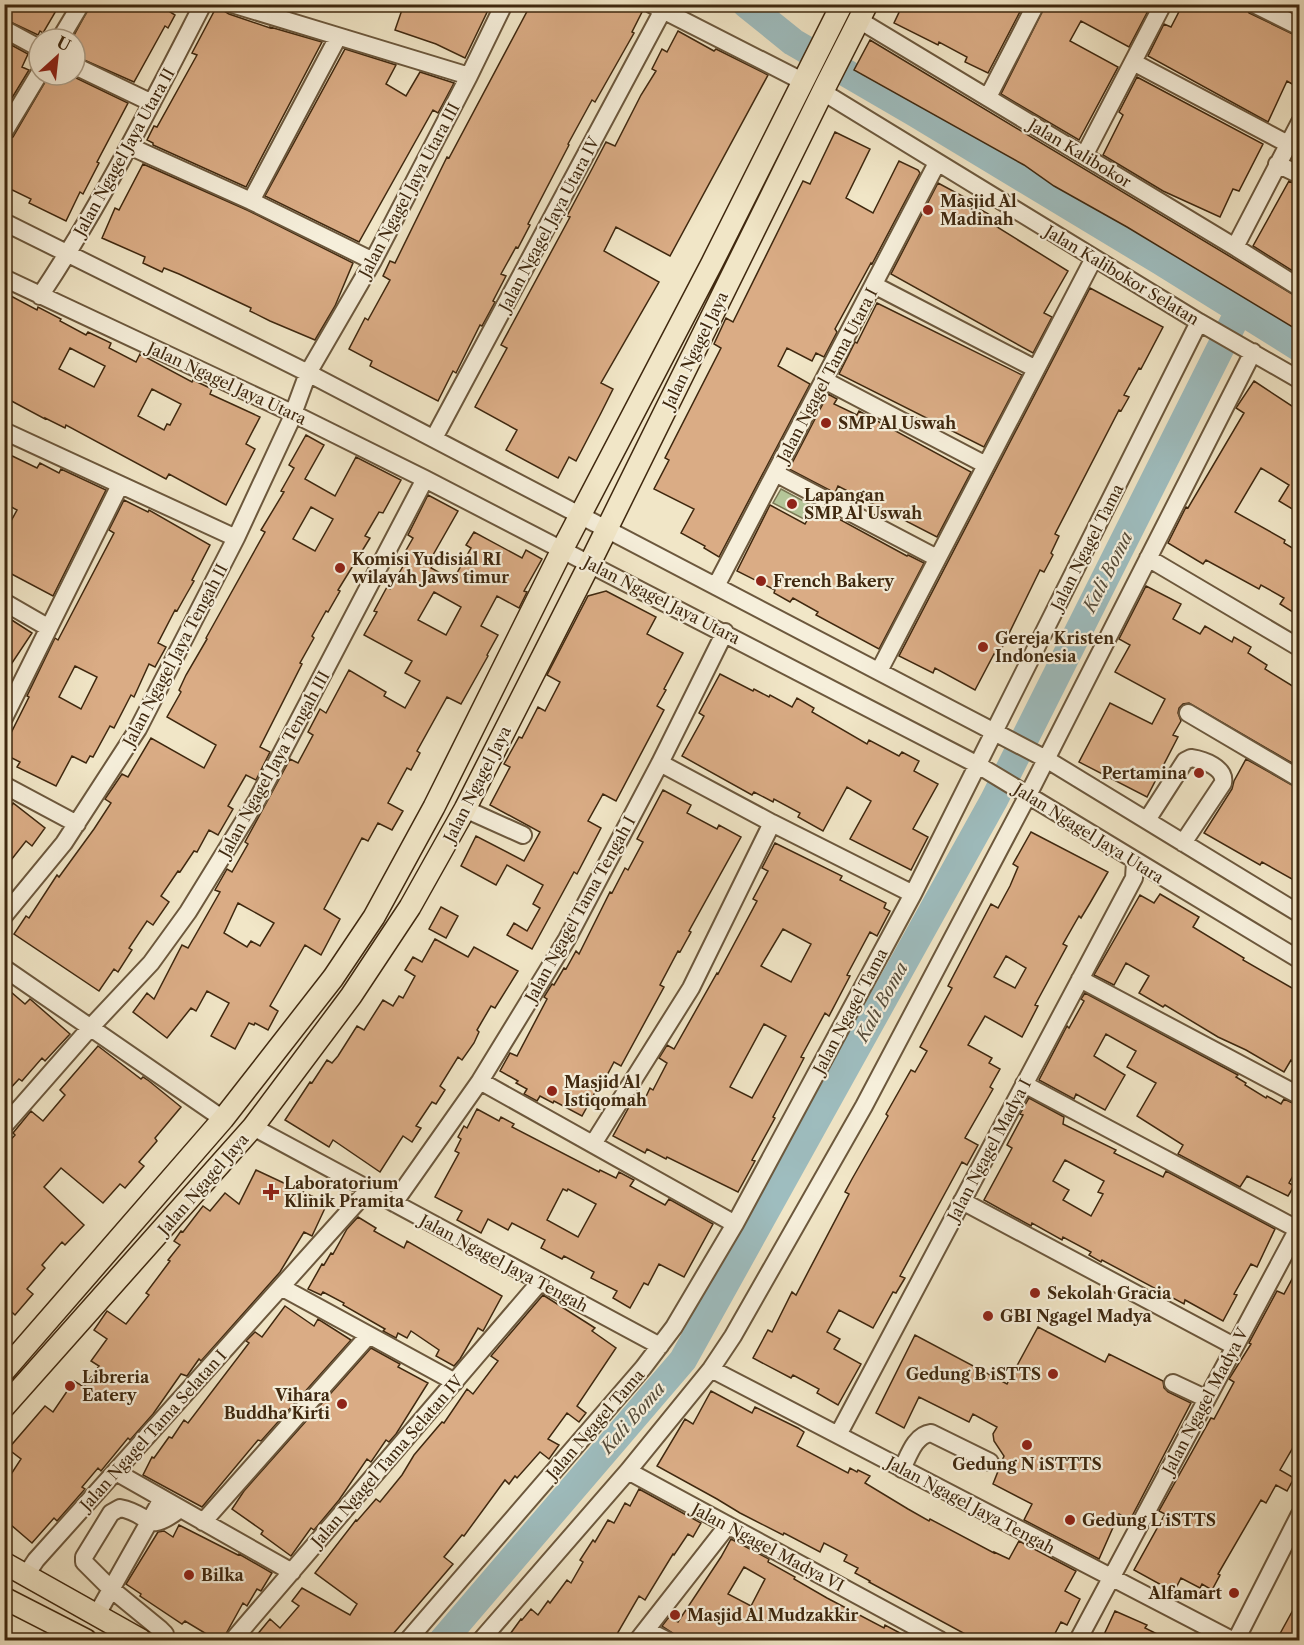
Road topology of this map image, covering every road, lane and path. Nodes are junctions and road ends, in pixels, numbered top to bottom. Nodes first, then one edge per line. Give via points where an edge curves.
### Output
1 (81, 4) edge
2 (203, 4) edge
3 (232, 4) edge
4 (504, 4) edge
5 (1036, 4) edge
6 (1163, 4) edge
7 (1254, 4) edge
8 (838, 6) edge
9 (657, 7) edge
10 (863, 12) edge
11 (67, 27) edge
12 (1299, 27) edge
13 (4, 29) edge
14 (338, 37) junction
15 (27, 41) edge
16 (1133, 62) junction
17 (87, 72) edge
18 (469, 76) junction
19 (815, 82) junction
20 (31, 87) edge
21 (988, 98) junction
22 (152, 103) junction
23 (1299, 122) edge
24 (4, 132) edge
25 (1288, 144) junction
26 (129, 146) junction
27 (1084, 156) junction
28 (937, 163) junction
29 (1277, 164) junction
30 (1299, 175) edge
31 (251, 201) junction
32 (4, 222) edge
33 (1235, 247) junction
34 (69, 253) junction
35 (1094, 258) junction
36 (373, 261) junction
37 (4, 278) edge
38 (874, 285) junction
39 (1299, 288) edge
40 (40, 296) junction
41 (1204, 325) junction
42 (1249, 350) junction
43 (1036, 369) junction
44 (308, 373) junction
45 (824, 380) junction
46 (1299, 380) edge
47 (294, 414) junction
48 (4, 431) edge
49 (434, 438) junction
50 (986, 465) junction
51 (775, 473) junction
52 (425, 479) junction
53 (120, 485) junction
54 (580, 516) junction
55 (607, 529) junction
56 (236, 538) junction
57 (562, 550) junction
58 (938, 558) junction
59 (1148, 558) junction
60 (590, 563) junction
61 (716, 586) junction
62 (4, 602) edge
63 (50, 628) junction
64 (725, 632) junction
65 (1299, 648) edge
66 (879, 671) junction
67 (1188, 714) dead end
68 (4, 718) edge
69 (1001, 735) junction
70 (1042, 757) junction
71 (660, 763) junction
72 (984, 769) junction
73 (1299, 779) edge
74 (4, 785) edge
75 (1024, 792) junction
76 (465, 809) junction
77 (1147, 820) junction
78 (772, 823) junction
79 (77, 824) junction
80 (523, 835) dead end
81 (1183, 843) junction
82 (1135, 862) junction
83 (401, 870) junction
84 (423, 884) junction
85 (913, 894) junction
86 (1299, 914) edge
87 (4, 916) edge
88 (1299, 960) edge
89 (4, 968) edge
90 (1080, 979) junction
91 (90, 1028) junction
92 (480, 1081) junction
93 (1024, 1084) junction
94 (1299, 1096) edge
95 (223, 1119) junction
96 (4, 1126) edge
97 (253, 1127) junction
98 (593, 1144) junction
99 (368, 1190) junction
100 (962, 1201) junction
101 (394, 1203) junction
102 (735, 1224) junction
103 (1298, 1227) edge
104 (540, 1282) junction
105 (281, 1287) junction
106 (369, 1335) junction
107 (660, 1346) junction
108 (1234, 1346) junction
109 (711, 1369) junction
110 (4, 1371) edge
111 (455, 1382) junction
112 (1173, 1383) dead end
113 (1206, 1398) junction
114 (4, 1407) edge
115 (838, 1435) junction
116 (990, 1462) dead end
117 (902, 1469) junction
118 (628, 1471) junction
119 (116, 1472) junction
120 (162, 1499) junction
121 (180, 1509) junction
122 (1299, 1514) edge
123 (150, 1522) junction
124 (203, 1522) junction
125 (728, 1526) junction
126 (4, 1563) edge
127 (292, 1572) junction
128 (26, 1575) junction
129 (1110, 1578) junction
130 (110, 1588) junction
131 (4, 1598) edge
132 (96, 1616) junction
133 (642, 1635) edge
134 (86, 1641) edge
135 (141, 1641) edge
136 (164, 1641) edge
137 (233, 1641) edge
138 (408, 1641) edge
139 (481, 1641) edge
140 (666, 1641) edge
141 (940, 1641) edge
142 (1078, 1641) edge
143 (1234, 1641) edge

1 - 11 street
2 - 22 street, Jalan Ngagel Jaya Utara II
3 - 14 street
4 - 18 street, Jalan Ngagel Jaya Utara III
5 - 21 street
6 - 16 street
7 - 12 street
8 - 19 main road
9 - 19 street, Jalan Kalibokor Selatan
9 - 49 street, Jalan Ngagel Jaya Utara IV
10 - 19 main road via 846,45
10 - 21 street, Jalan Kalibokor
13 - 15 street
14 - 18 street
14 - 31 street
16 - 25 street
16 - 27 street
17 - 22 street
18 - 36 street, Jalan Ngagel Jaya Utara III
19 - 28 street, Jalan Kalibokor Selatan
19 - 54 main road, Jalan Ngagel Jaya
19 - 55 main road, Jalan Ngagel Jaya
20 - 24 street
21 - 27 street, Jalan Kalibokor
22 - 26 street, Jalan Ngagel Jaya Utara II
23 - 25 street
25 - 29 street
26 - 31 street
26 - 34 street, Jalan Ngagel Jaya Utara II
27 - 33 street, Jalan Kalibokor
28 - 35 street, Jalan Kalibokor Selatan
28 - 38 street, Jalan Ngagel Tama Utara I
29 - 30 street
29 - 33 street
31 - 36 street
32 - 34 street
33 - 39 street, Jalan Kalibokor
34 - 40 street, Jalan Ngagel Jaya Utara II
34 - 44 street
35 - 41 street, Jalan Kalibokor Selatan
35 - 43 street
36 - 44 street, Jalan Ngagel Jaya Utara III
37 - 40 street, Jalan Ngagel Jaya Utara
38 - 43 street
38 - 45 street, Jalan Ngagel Tama Utara I
40 - 47 street, Jalan Ngagel Jaya Utara
41 - 42 street, Jalan Kalibokor Selatan
41 - 69 street, Jalan Ngagel Tama
42 - 46 street, Jalan Kalibokor Selatan
42 - 59 street
43 - 50 street
44 - 47 street, Jalan Ngagel Jaya Tengah II
44 - 49 street
45 - 50 street
45 - 51 street, Jalan Ngagel Tama Utara I
47 - 52 street, Jalan Ngagel Jaya Utara
47 - 56 street, Jalan Ngagel Jaya Tengah II
48 - 53 street
49 - 54 street
50 - 58 street
51 - 58 street
51 - 61 street, Jalan Ngagel Tama Utara I
52 - 57 street, Jalan Ngagel Jaya Utara
52 - 91 street, Jalan Ngagel Jaya Tengah III via 260,794 188,912 151,963
53 - 56 street
53 - 63 street
54 - 55 street
54 - 57 main road, Jalan Ngagel Jaya
55 - 60 main road, Jalan Ngagel Jaya
55 - 61 street
56 - 79 street, Jalan Ngagel Jaya Tengah II via 138,729
57 - 60 street, Jalan Ngagel Jaya Utara
57 - 83 main road, Jalan Ngagel Jaya
58 - 66 street
59 - 65 street
59 - 70 street
60 - 64 street, Jalan Ngagel Jaya Utara
60 - 76 main road, Jalan Ngagel Jaya
61 - 66 street
62 - 63 street
63 - 68 street
64 - 71 street, Jalan Ngagel Tama Tengah I
64 - 72 street, Jalan Ngagel Jaya Utara
66 - 69 street
67 - 73 street
69 - 70 street
69 - 72 street, Jalan Ngagel Tama
70 - 75 street
70 - 77 street
71 - 78 street
71 - 92 street, Jalan Ngagel Tama Tengah I via 571,932
72 - 75 street, Jalan Ngagel Jaya Utara
72 - 85 street, Jalan Ngagel Tama
74 - 79 street
75 - 82 street, Jalan Ngagel Jaya Utara
75 - 109 street via 864,1106
76 - 80 street
76 - 84 main road, Jalan Ngagel Jaya
77 - 81 street
77 - 81 street via 1185,761 1203,760 1221,772 1223,783
78 - 85 street
78 - 98 street via 686,994
79 - 87 street, Jalan Ngagel Jaya Tengah II
81 - 86 street
82 - 88 street, Jalan Ngagel Jaya Utara
82 - 90 street, Jalan Ngagel Madya I via 1134,878
83 - 84 main road
83 - 95 main road, Jalan Ngagel Jaya via 333,978
84 - 97 main road, Jalan Ngagel Jaya via 358,986
85 - 102 street, Jalan Ngagel Tama
89 - 91 street
90 - 93 street, Jalan Ngagel Madya I
90 - 94 street
91 - 95 street
91 - 96 street, Jalan Ngagel Jaya Tengah III
92 - 98 street
92 - 101 street, Jalan Ngagel Tama Tengah I
93 - 100 street, Jalan Ngagel Madya I
93 - 103 street
95 - 110 main road, Jalan Ngagel Jaya
97 - 99 street, Jalan Ngagel Jaya Tengah
97 - 114 main road, Jalan Ngagel Jaya
98 - 102 street
99 - 101 street, Jalan Ngagel Jaya Tengah
99 - 105 street, Jalan Ngagel Tama Selatan I
100 - 108 street
100 - 115 street, Jalan Ngagel Madya I
101 - 104 street, Jalan Ngagel Jaya Tengah
102 - 107 street, Jalan Ngagel Tama
103 - 108 street, Jalan Ngagel Madya V
104 - 107 street, Jalan Ngagel Jaya Tengah
104 - 111 street, Jalan Ngagel Tama Selatan IV
105 - 106 street
105 - 119 street, Jalan Ngagel Tama Selatan I
106 - 111 street
106 - 124 street
107 - 138 street, Jalan Ngagel Tama
108 - 113 street, Jalan Ngagel Madya V
109 - 115 street, Jalan Ngagel Jaya Tengah
109 - 118 street
111 - 127 street, Jalan Ngagel Tama Selatan IV
112 - 113 street
113 - 129 street, Jalan Ngagel Madya V
115 - 117 street, Jalan Ngagel Jaya Tengah
116 - 117 street via 931,1433 918,1438
117 - 129 street, Jalan Ngagel Jaya Tengah
118 - 125 street, Jalan Ngagel Madya VI
118 - 139 street
119 - 120 street
119 - 128 street, Jalan Ngagel Tama Selatan I
120 - 121 street
120 - 123 street
121 - 123 street via 165,1520
121 - 124 street
122 - 143 street
123 - 130 street
123 - 130 street via 120,1508 111,1513 85,1552 84,1562
124 - 127 street
125 - 133 street
125 - 141 street, Jalan Ngagel Madya VI
126 - 128 main road
127 - 137 street, Jalan Ngagel Tama Selatan IV
128 - 132 main road
129 - 142 street, Jalan Ngagel Madya V
129 - 143 street, Jalan Ngagel Jaya Tengah
130 - 132 street
130 - 136 street via 160,1629 165,1634
131 - 134 main road
132 - 135 main road
133 - 140 street

